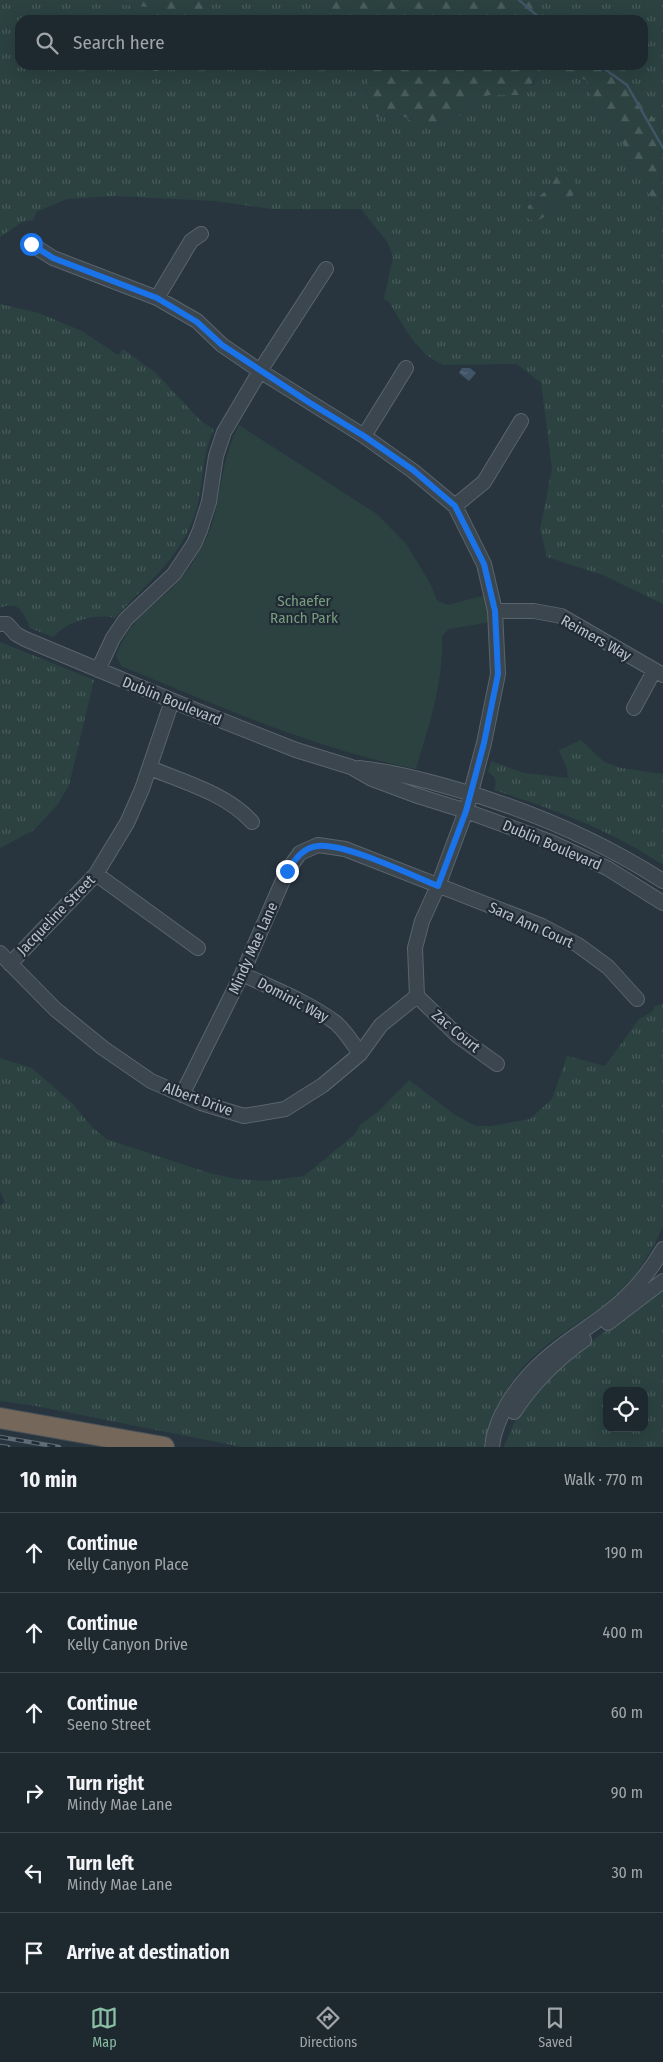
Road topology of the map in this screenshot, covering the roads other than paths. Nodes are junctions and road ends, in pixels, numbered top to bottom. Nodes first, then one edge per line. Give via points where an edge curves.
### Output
1 (201, 234) dead end
2 (31, 244) dead end
3 (326, 269) dead end
4 (157, 298) junction
5 (406, 368) dead end
6 (260, 371) junction
7 (521, 421) dead end
8 (364, 436) junction
9 (455, 506) junction
10 (495, 611) junction
11 (0, 624) edge
12 (98, 670) junction
13 (659, 673) edge
14 (172, 701) junction
15 (634, 708) dead end
16 (351, 767) junction
17 (150, 768) junction
18 (471, 793) junction
19 (466, 811) junction
20 (252, 822) dead end
21 (96, 874) junction
22 (663, 881) edge
23 (438, 886) junction
24 (663, 903) edge
25 (198, 948) dead end
26 (5, 958) edge
27 (242, 974) junction
28 (417, 996) junction
29 (637, 999) dead end
30 (360, 1054) junction
31 (496, 1064) dead end
32 (182, 1095) junction
33 (663, 1249) edge
34 (663, 1281) edge
35 (0, 1418) edge
36 (492, 1445) edge
37 (164, 1447) edge

1 - 4 street via 191,241
2 - 4 street via 53,258
3 - 6 street
4 - 6 street via 197,322 222,345
5 - 8 street
6 - 8 street
6 - 12 street via 220,440 209,502 194,544 174,574 126,619
7 - 9 street via 484,482
8 - 9 street via 413,470
9 - 10 street via 484,564
10 - 13 street, Reimers Way via 534,611 561,616
10 - 18 street via 498,674
11 - 12 street, Dublin Boulevard via 7,624 25,639
12 - 14 street, Dublin Boulevard
13 - 15 street
14 - 16 street, Dublin Boulevard via 296,750
14 - 17 street, Jacqueline Street
16 - 18 street, Dublin Boulevard via 402,775
16 - 19 street, Dublin Boulevard via 398,788
17 - 20 street via 214,796 242,811
17 - 21 street, Jacqueline Street via 127,823
18 - 19 street
18 - 22 street, Dublin Boulevard via 551,821
19 - 23 street
19 - 24 street, Dublin Boulevard via 551,842 607,868
21 - 25 street
21 - 26 street, Jacqueline Street
23 - 27 street, Mindy Mae Lane via 345,849 318,846 300,853 287,871
23 - 28 street via 422,921 415,948
23 - 29 street, Sara Ann Court via 542,926 578,945 608,967
26 - 32 street, Albert Drive via 55,1009 102,1048 151,1081
27 - 30 street, Dominic Way via 298,1000 336,1024
27 - 32 street, Mindy Mae Lane
28 - 30 street, Albert Drive via 381,1025
28 - 31 street, Zac Court via 458,1036
30 - 32 street, Albert Drive via 323,1085 285,1109 244,1116
33 - 36 street via 641,1282 623,1300 540,1364 506,1408
34 - 36 street via 550,1367 529,1390 502,1435
35 - 37 highway

